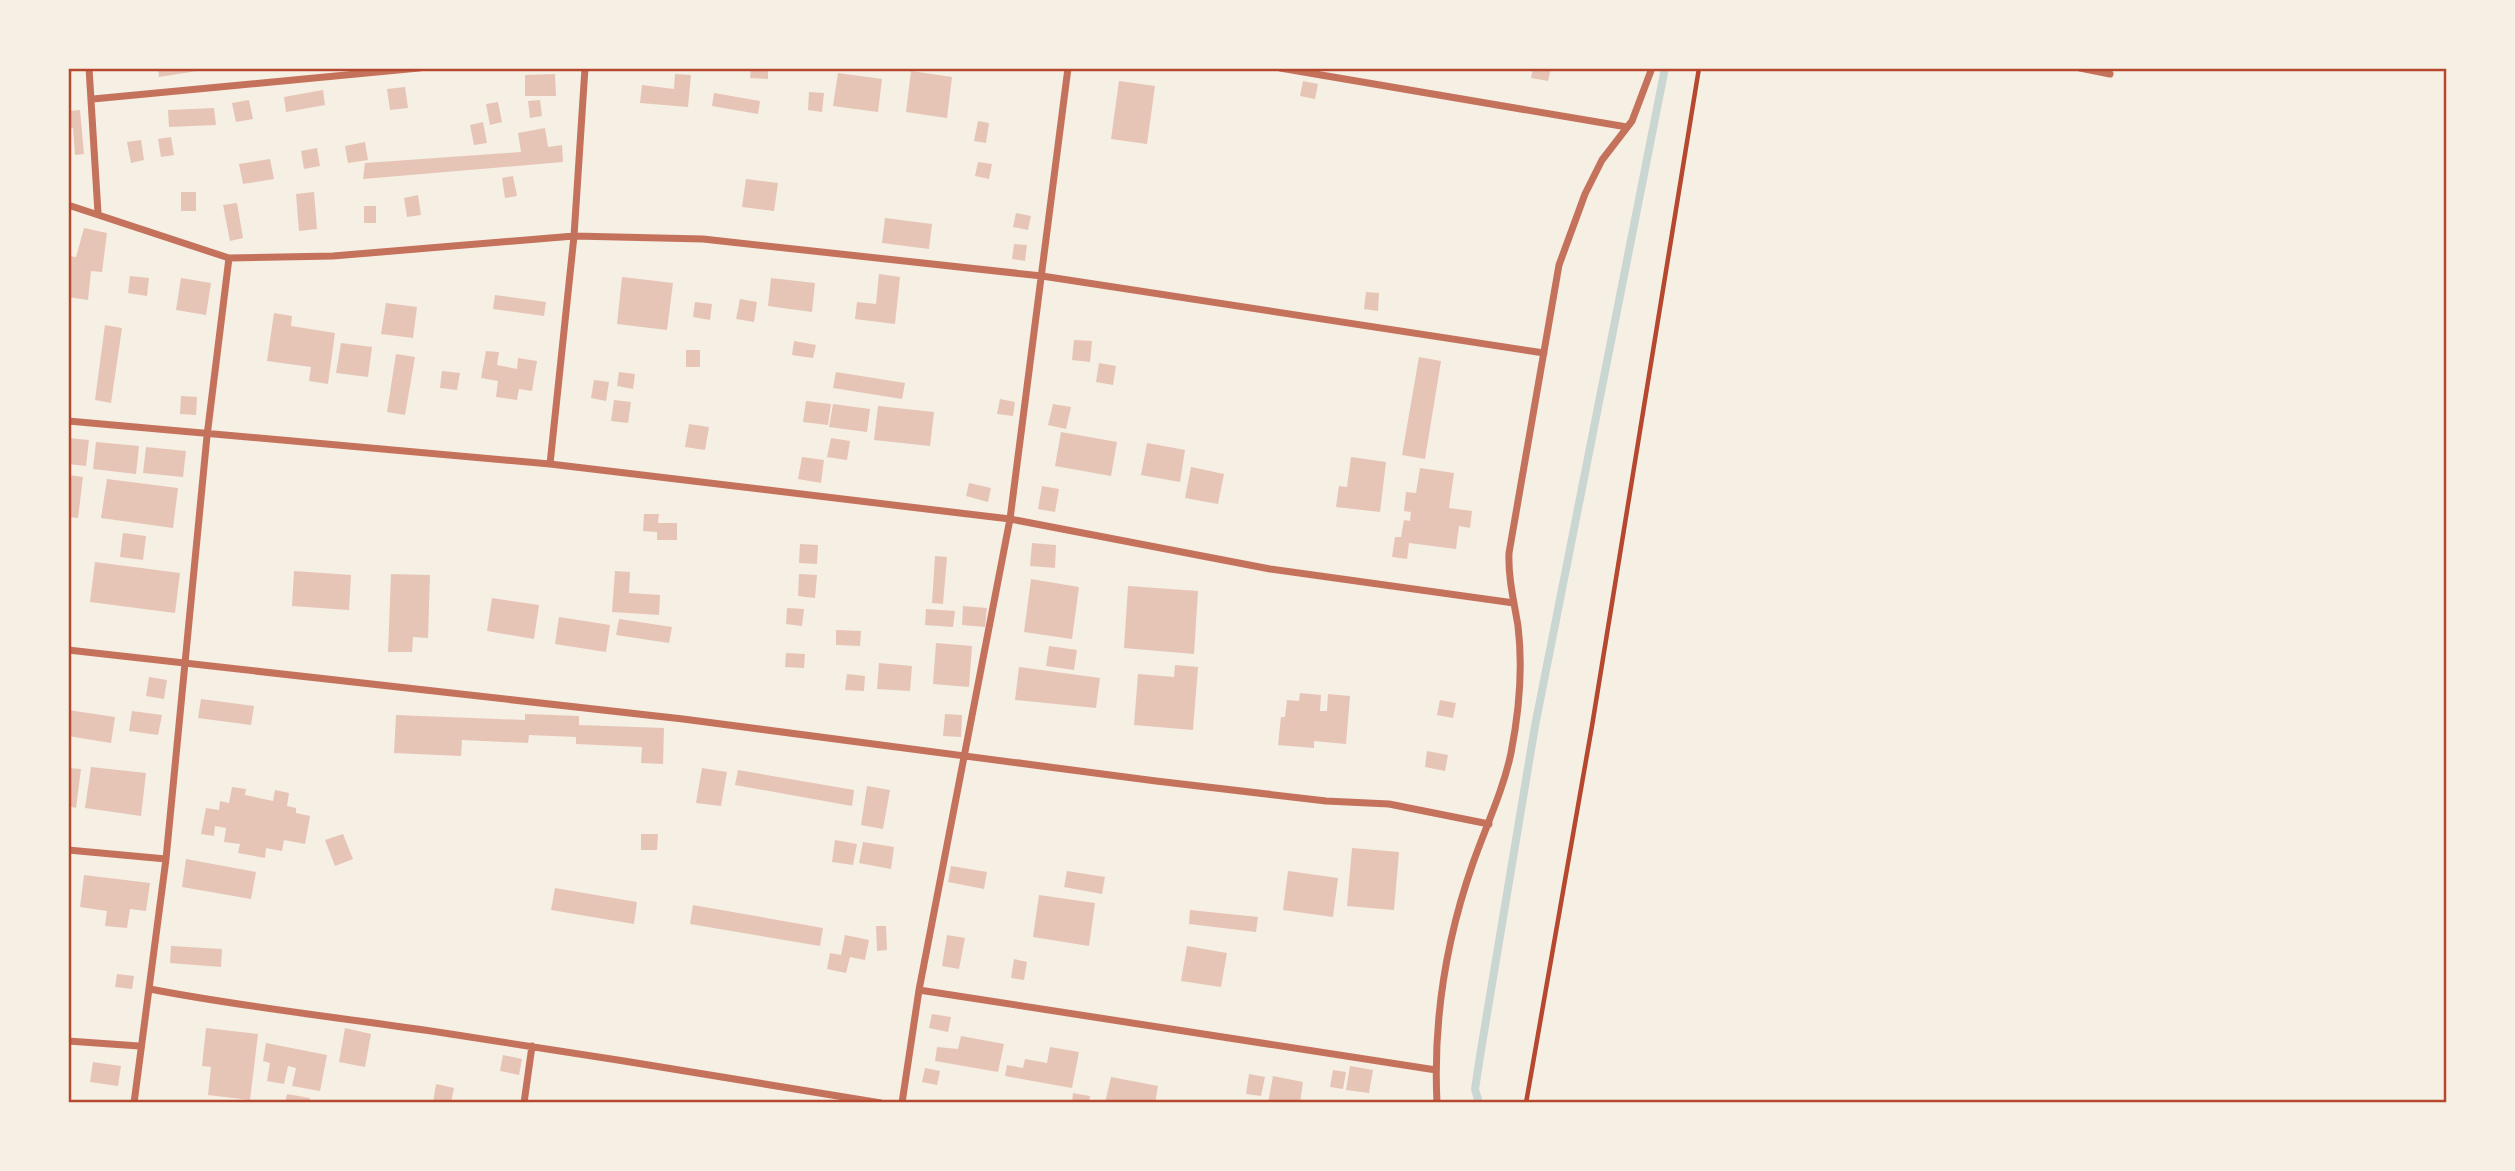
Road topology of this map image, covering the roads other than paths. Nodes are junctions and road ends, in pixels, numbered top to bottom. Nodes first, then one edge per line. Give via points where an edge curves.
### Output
1 (89, 68) edge
2 (419, 68) edge
3 (585, 68) edge
4 (1068, 68) edge
5 (1280, 68) edge
6 (1652, 68) edge
7 (2080, 68) edge
8 (2110, 74) dead end
9 (93, 99) junction
10 (1628, 127) junction
11 (68, 205) edge
12 (98, 213) junction
13 (575, 236) junction
14 (229, 258) junction
15 (1042, 276) junction
16 (1544, 353) junction
17 (68, 421) edge
18 (207, 436) junction
19 (550, 464) junction
20 (1010, 519) junction
21 (1514, 603) junction
22 (68, 650) edge
23 (186, 662) junction
24 (966, 757) junction
25 (1489, 824) junction
26 (68, 850) edge
27 (166, 859) junction
28 (150, 989) junction
29 (919, 990) junction
30 (68, 1041) edge
31 (139, 1046) junction
32 (532, 1046) junction
33 (1436, 1070) junction
34 (134, 1103) edge
35 (524, 1103) edge
36 (881, 1103) edge
37 (902, 1103) edge
38 (1437, 1103) edge

1 - 9 street
2 - 9 street
3 - 13 street
4 - 15 street
5 - 10 street
6 - 10 street
7 - 8 street
9 - 12 street
10 - 16 street via 1602,160 1570,229 1552,294
11 - 12 street
12 - 14 street
13 - 14 street via 333,256
13 - 15 street via 703,239
13 - 19 street
14 - 18 street
15 - 16 street
15 - 20 street
16 - 21 street via 1509,553
17 - 18 street
18 - 19 street
18 - 23 street
19 - 20 street
20 - 21 street via 1270,569
20 - 24 street
21 - 25 street via 1519,651 1516,729
22 - 23 street
23 - 24 street via 683,719
23 - 27 street
24 - 25 street via 1300,798 1389,804
24 - 29 street
25 - 33 street via 1448,951
26 - 27 street
27 - 28 street
28 - 31 street
28 - 32 street
29 - 33 street
29 - 37 street
30 - 31 street
31 - 34 street
32 - 35 street
32 - 36 street
33 - 38 street

